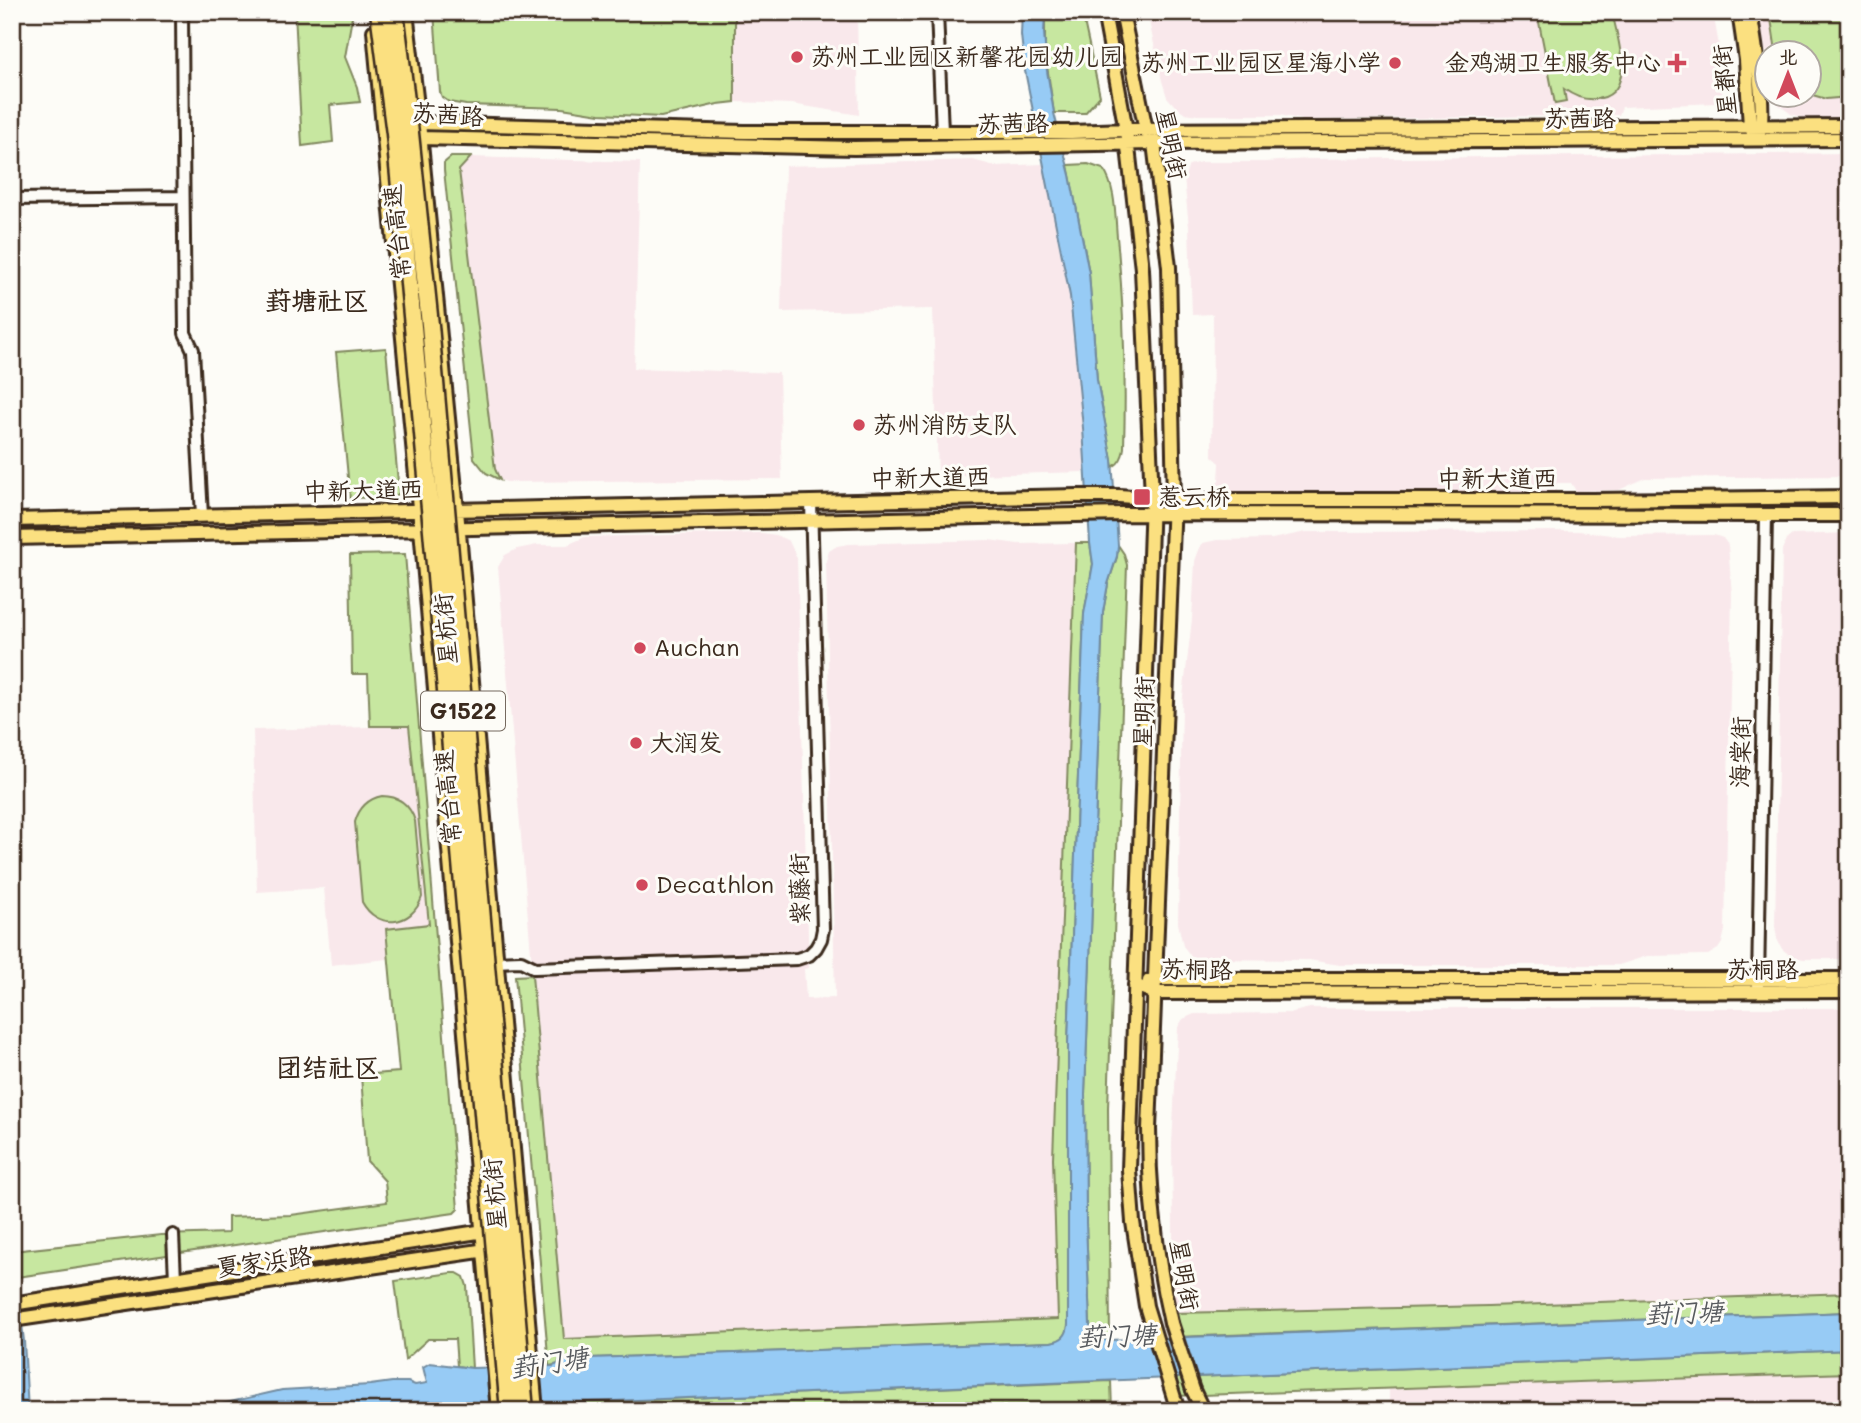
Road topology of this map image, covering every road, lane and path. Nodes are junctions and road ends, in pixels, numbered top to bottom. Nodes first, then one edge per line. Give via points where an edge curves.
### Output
1 (182, 12) edge
2 (372, 12) edge
3 (379, 12) edge
4 (395, 12) edge
5 (406, 12) edge
6 (937, 12) edge
7 (1104, 12) edge
8 (1122, 12) edge
9 (1739, 12) edge
10 (1750, 12) edge
11 (419, 123) junction
12 (1756, 126) junction
13 (1849, 126) edge
14 (384, 129) junction
15 (1126, 130) junction
16 (1146, 130) junction
17 (942, 132) junction
18 (420, 138) junction
19 (1072, 138) junction
20 (1026, 139) junction
21 (1756, 139) junction
22 (1849, 139) edge
23 (1154, 143) junction
24 (1128, 144) junction
25 (182, 197) junction
26 (12, 199) edge
27 (404, 343) junction
28 (1849, 497) edge
29 (1152, 498) junction
30 (811, 502) junction
31 (1173, 507) junction
32 (437, 510) junction
33 (457, 510) junction
34 (419, 511) junction
35 (1152, 514) junction
36 (1766, 515) junction
37 (1849, 515) edge
38 (202, 516) junction
39 (12, 520) edge
40 (812, 521) junction
41 (458, 528) junction
42 (421, 529) junction
43 (439, 529) junction
44 (12, 538) edge
45 (471, 673) junction
46 (496, 962) junction
47 (1156, 979) junction
48 (1849, 979) edge
49 (1135, 985) junction
50 (1758, 985) junction
51 (1849, 991) edge
52 (1155, 992) junction
53 (519, 1226) junction
54 (483, 1231) junction
55 (173, 1235) dead end
56 (521, 1244) junction
57 (485, 1250) junction
58 (275, 1264) junction
59 (175, 1279) junction
60 (278, 1281) junction
61 (18, 1303) edge
62 (19, 1319) edge
63 (498, 1411) edge
64 (509, 1411) edge
65 (525, 1411) edge
66 (536, 1411) edge
67 (1178, 1411) edge
68 (1203, 1411) edge

1 - 25 street
2 - 14 main road, 星杭街
3 - 64 highway, 常台高速 / G1522, bridge via 431,519
4 - 65 highway, 常台高速 / G1522, bridge via 430,325
5 - 11 main road, 星杭街
6 - 17 street
7 - 15 main road, 星明街
8 - 16 main road, 星明街
9 - 12 main road, 星都街
10 - 12 main road, 星都街 via 1759,83
11 - 14 main road, 苏茜路
11 - 17 main road, 苏茜路
11 - 18 main road, 星杭街
12 - 13 main road, 苏茜路
12 - 16 main road, 苏茜路
12 - 21 main road, 星都街
14 - 18 main road, 苏茜路
14 - 27 main road, 星杭街
15 - 16 main road, 苏茜路
15 - 19 main road, 苏茜路
15 - 24 main road, 星明街
16 - 23 main road, 星明街
17 - 20 main road, 苏茜路
18 - 20 main road, 苏茜路 via 855,148
18 - 33 main road, 星杭街
19 - 20 main road, 苏茜路
19 - 24 main road, 苏茜路
21 - 22 main road, 苏茜路
21 - 23 main road, 苏茜路
23 - 24 main road, 苏茜路
23 - 31 main road, 星明街 via 1169,267
24 - 29 main road, 星明街 via 1142,269
25 - 26 street
25 - 38 street via 185,333 193,350
27 - 32 main road via 424,362
27 - 34 main road, 星杭街
28 - 31 main road, 中新大道西
29 - 30 main road, 中新大道西
29 - 31 main road, 中新大道西
29 - 35 main road, 星明街
30 - 33 main road, 中新大道西
30 - 40 street, 紫藤街
31 - 35 main road, 中新大道西
31 - 36 main road, 中新大道西 via 1396,516
31 - 47 main road, 星明街
32 - 33 main road, 中新大道西
32 - 34 main road, 中新大道西
32 - 41 main road
33 - 41 main road, 星杭街
34 - 38 main road, 中新大道西
34 - 42 main road, 星杭街
34 - 43 main road
35 - 40 main road, 中新大道西
35 - 49 main road, 星明街
36 - 37 main road, 中新大道西
36 - 50 street, 海棠街
38 - 39 main road, 中新大道西
40 - 41 main road, 中新大道西
40 - 46 street, 紫藤街 via 823,929 816,948 797,959 740,962 535,968 521,961
41 - 43 main road, 中新大道西
41 - 45 main road, 星杭街
42 - 43 main road, 中新大道西
42 - 44 main road, 中新大道西
42 - 54 main road, 星杭街
43 - 45 main road via 449,644
45 - 46 main road, 星杭街
46 - 53 main road, 星杭街
47 - 49 main road, 苏桐路
47 - 50 main road, 苏桐路
47 - 52 main road, 星明街
48 - 50 main road, 苏桐路
49 - 52 main road, 苏桐路
49 - 67 main road, 星明街 via 1129,1170 1133,1222 1146,1306
50 - 51 main road, 苏桐路
50 - 52 main road, 苏桐路
52 - 68 main road, 星明街, bridge via 1149,1129 1153,1224 1171,1323
53 - 54 main road, 夏家浜路
53 - 56 main road, 星杭街
54 - 57 main road, 星杭街
54 - 58 main road, 夏家浜路
55 - 59 street
56 - 57 main road, 夏家浜路
56 - 66 main road, 星杭街
57 - 60 main road, 夏家浜路
57 - 63 main road, 星杭街
58 - 59 main road, 夏家浜路
58 - 60 main road
59 - 61 main road, 夏家浜路
60 - 62 main road, 夏家浜路

